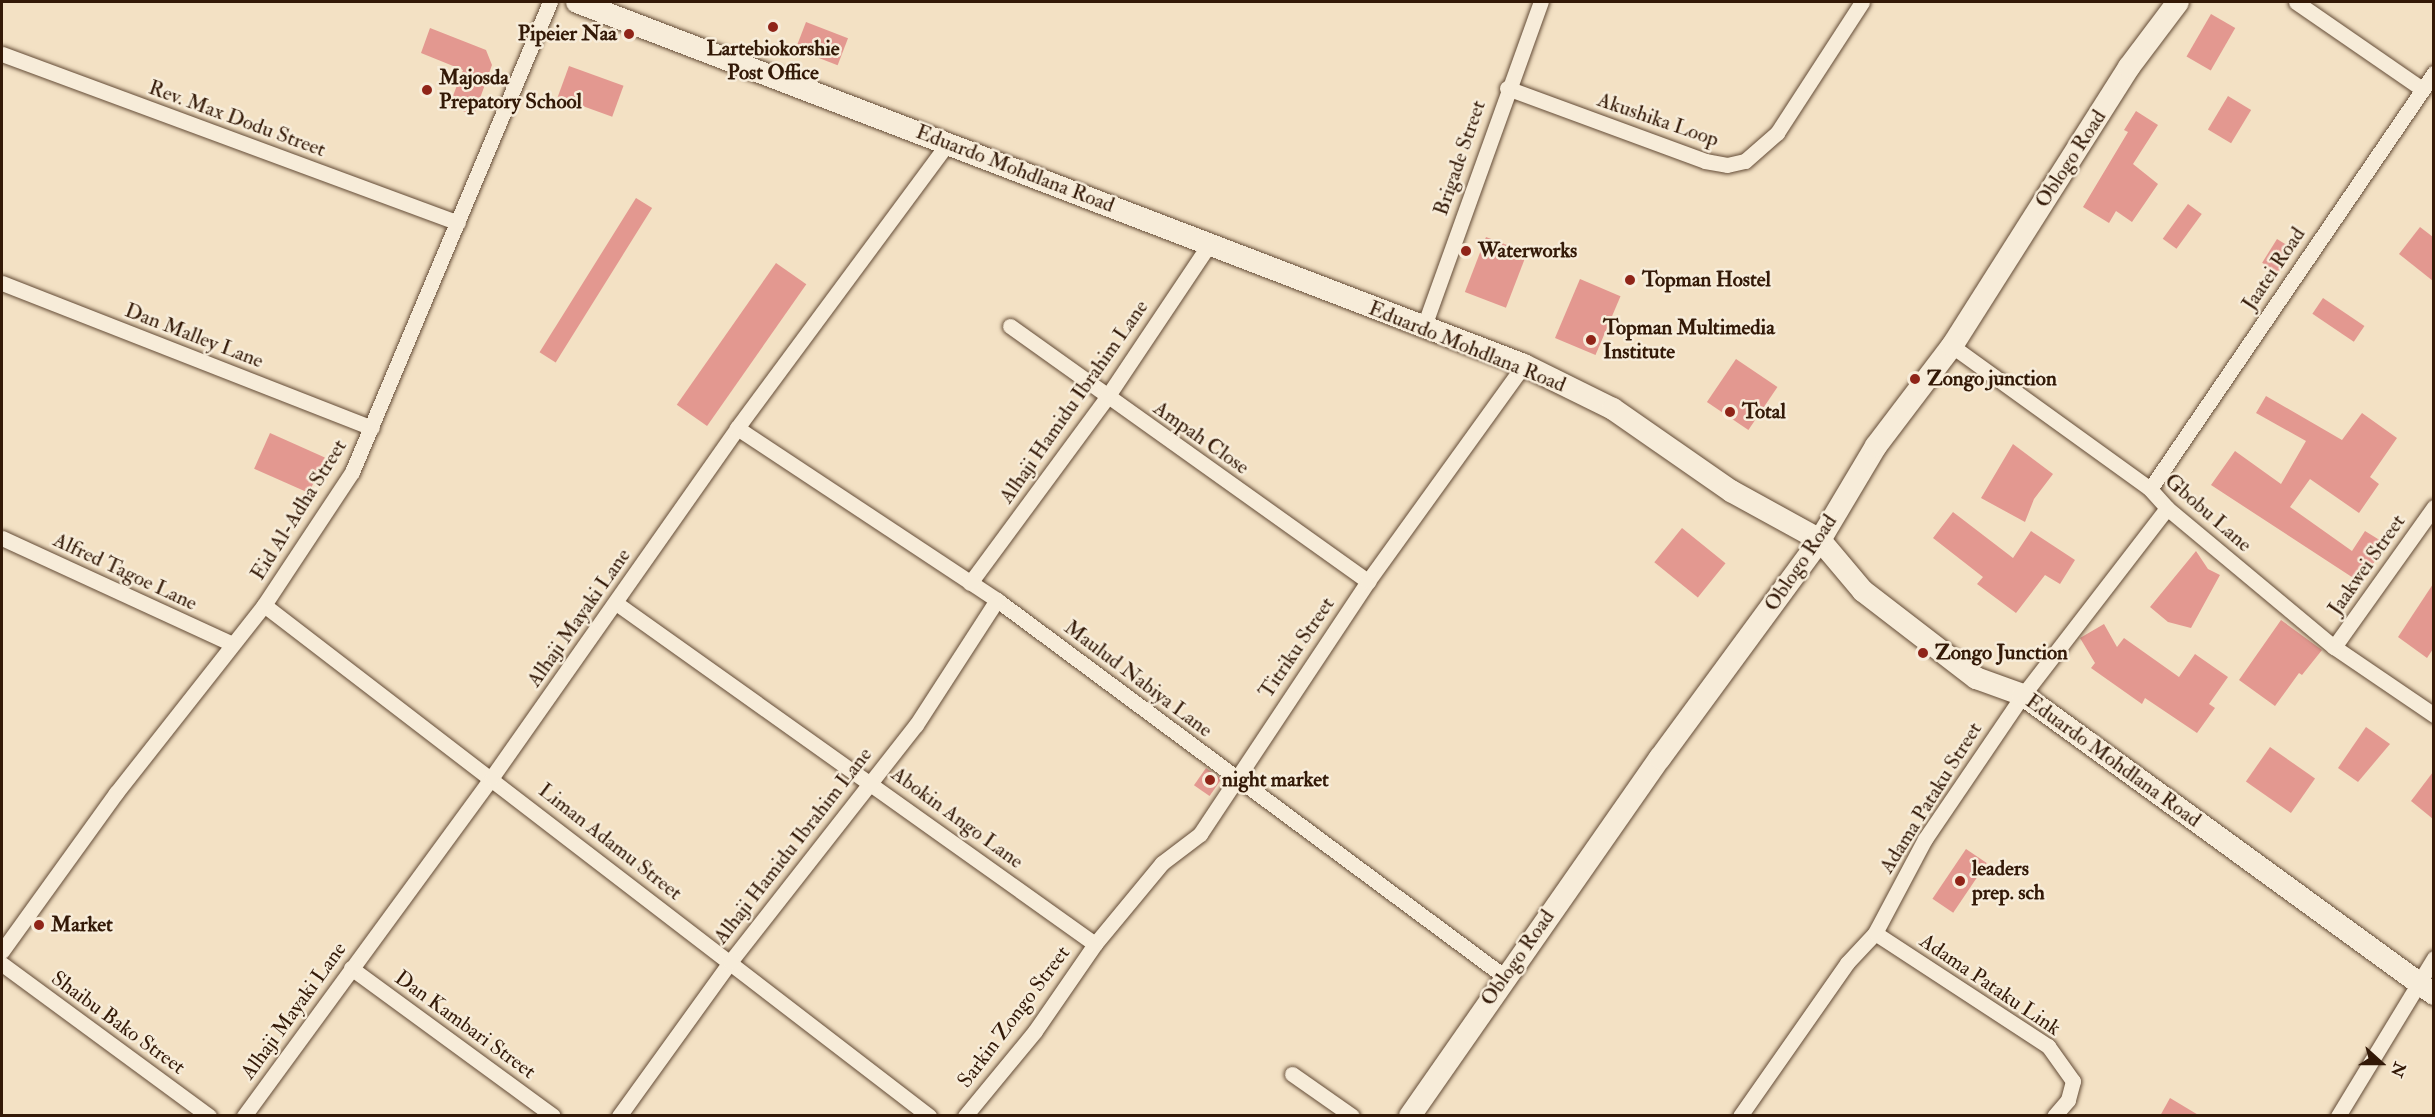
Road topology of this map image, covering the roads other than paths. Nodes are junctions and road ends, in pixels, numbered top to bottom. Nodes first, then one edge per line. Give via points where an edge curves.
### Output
1 (550, 2) edge
2 (578, 2) edge
3 (1541, 2) edge
4 (1862, 2) edge
5 (2178, 2) edge
6 (2296, 2) edge
7 (2, 54) edge
8 (2433, 73) edge
9 (1507, 88) junction
10 (2422, 89) junction
11 (948, 143) junction
12 (458, 223) junction
13 (1210, 243) junction
14 (2, 283) edge
15 (1010, 326) dead end
16 (1423, 329) junction
17 (1952, 345) junction
18 (1524, 364) junction
19 (1107, 397) junction
20 (372, 428) junction
21 (737, 428) junction
22 (2150, 489) junction
23 (2433, 507) edge
24 (2167, 508) junction
25 (2, 538) edge
26 (1820, 540) junction
27 (1368, 582) junction
28 (970, 583) junction
29 (997, 600) junction
30 (616, 603) junction
31 (264, 605) junction
32 (232, 644) junction
33 (2334, 647) junction
34 (2023, 695) junction
35 (2433, 715) edge
36 (492, 777) junction
37 (1235, 777) junction
38 (870, 781) junction
39 (1875, 933) junction
40 (1095, 944) junction
41 (2, 951) edge
42 (2433, 958) edge
43 (730, 962) junction
44 (2, 964) edge
45 (351, 968) junction
46 (1505, 977) junction
47 (2425, 988) edge
48 (1292, 1074) dead end
49 (209, 1116) edge
50 (244, 1116) edge
51 (553, 1116) edge
52 (619, 1116) edge
53 (929, 1116) edge
54 (966, 1116) edge
55 (1352, 1116) edge
56 (1410, 1116) edge
57 (1740, 1116) edge
58 (2054, 1116) edge
59 (2338, 1116) edge

1 - 12 street, Eid Al-Adha Street
2 - 11 main road, Eduardo Mohdlana Road
3 - 9 street, Brigade Street
4 - 9 street, Akushika Loop via 1777,133 1745,161 1727,165 1705,161
5 - 17 main road, Oblogo Road via 2129,67
6 - 10 street
7 - 12 street, Rev. Max Dodu Street
8 - 10 street, Jaatei Road
9 - 16 street, Brigade Street
10 - 22 street, Jaatei Road
11 - 13 main road, Eduardo Mohdlana Road
11 - 21 street, Alhaji Mayaki Lane
12 - 20 street, Eid Al-Adha Street
13 - 16 main road, Eduardo Mohdlana Road
13 - 19 street, Alhaji Hamidu Ibrahim Lane
14 - 20 street, Dan Malley Lane
15 - 19 street, Ampah Close
16 - 18 main road, Eduardo Mohdlana Road
17 - 22 street, Gbobu Lane
17 - 26 main road, Oblogo Road via 1876,446
18 - 26 main road, Eduardo Mohdlana Road via 1613,409 1731,490
18 - 27 street, Titriku Street
19 - 27 street, Ampah Close
19 - 28 street, Alhaji Hamidu Ibrahim Lane
20 - 31 street, Eid Al-Adha Street via 352,472
21 - 28 street, Maulud Nabiya Lane
21 - 30 street, Alhaji Mayaki Lane
22 - 24 street, Gbobu Lane
23 - 33 street, Jaakwei Street
24 - 33 street, Gbobu Lane
24 - 34 street, Adama Pataku Street
25 - 32 street, Alfred Tagoe Lane
26 - 34 main road, Eduardo Mohdlana Road via 1863,591 1976,678
26 - 46 main road, Oblogo Road
27 - 37 street, Titriku Street
28 - 29 street, Maulud Nabiya Lane
29 - 37 street, Maulud Nabiya Lane
29 - 38 street, Alhaji Hamidu Ibrahim Lane via 916,725
30 - 36 street, Alhaji Mayaki Lane
30 - 38 street, Abokin Ango Lane
31 - 32 street, Eid Al-Adha Street
31 - 36 street, Liman Adamu Street
32 - 41 street, Eid Al-Adha Street via 116,793
33 - 35 street, Gbobu Lane
34 - 39 street, Adama Pataku Street via 1925,839
34 - 47 main road, Eduardo Mohdlana Road
36 - 43 street, Liman Adamu Street
36 - 45 street, Alhaji Mayaki Lane
37 - 40 street, Titriku Street via 1196,839 1162,863
37 - 46 street, Maulud Nabiya Lane
38 - 40 street, Abokin Ango Lane
38 - 43 street, Alhaji Hamidu Ibrahim Lane
39 - 57 street, Adama Pataku Street via 1847,963
39 - 58 street, Adama Pataku Link via 2048,1046 2073,1081 2068,1100
40 - 54 street, Sarkin Zongo Street via 1035,1031
42 - 47 street
43 - 52 street, Alhaji Hamidu Ibrahim Lane
43 - 53 street, Liman Adamu Street
44 - 49 street, Shaibu Bako Street
45 - 50 street, Alhaji Mayaki Lane
45 - 51 street, Dan Kambari Street
46 - 56 main road, Oblogo Road
47 - 59 street
48 - 55 street

